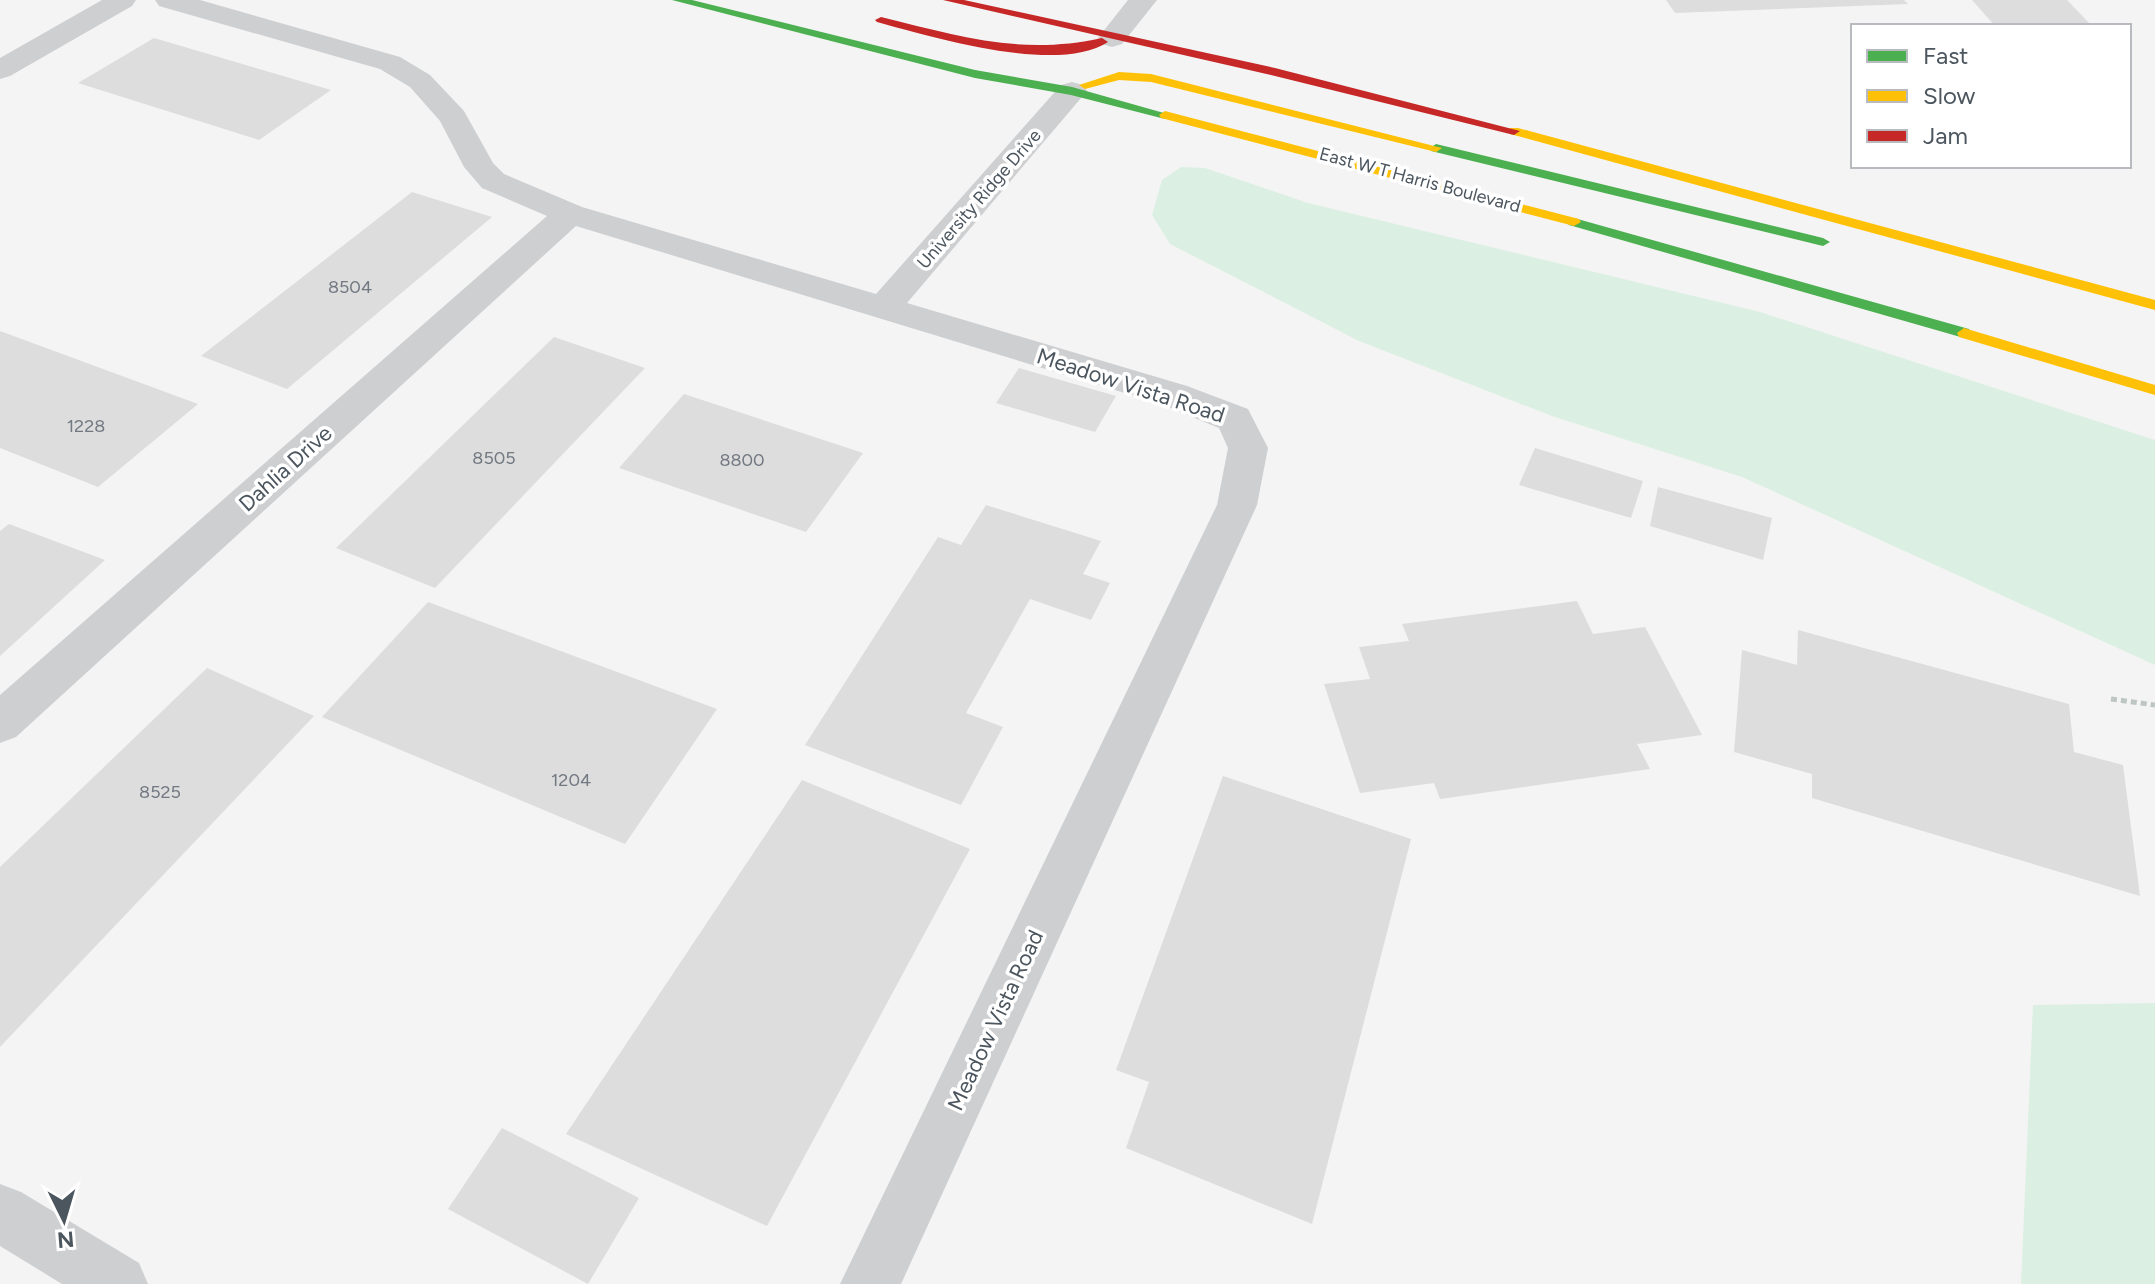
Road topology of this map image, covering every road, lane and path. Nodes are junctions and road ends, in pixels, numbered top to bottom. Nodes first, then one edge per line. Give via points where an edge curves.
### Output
1 (122, 0) edge
2 (169, 0) edge
3 (678, 0) edge
4 (949, 0) edge
5 (1143, 0) edge
6 (869, 17) dead end
7 (1112, 38) junction
8 (0, 70) edge
9 (1072, 91) junction
10 (570, 214) junction
11 (1835, 245) dead end
12 (1973, 275) dead end
13 (885, 306) junction
14 (2155, 307) edge
15 (2155, 390) edge
16 (2111, 699) dead end
17 (2155, 705) edge
18 (0, 723) edge
19 (0, 1213) edge
20 (118, 1284) edge
21 (870, 1284) edge

1 - 8 street
2 - 10 street, Meadow Vista Road via 390,63 420,81 453,117 493,181
3 - 9 main road, East W T Harris Boulevard via 975,74
4 - 7 main road
5 - 7 street
6 - 7 main road via 1031,53 1068,52
7 - 14 main road via 1614,156
9 - 11 main road via 1119,76 1151,78
9 - 13 street, University Ridge Drive
9 - 15 main road, East W T Harris Boulevard via 1786,280
10 - 13 street, Meadow Vista Road
10 - 18 street, Dahlia Drive
12 - 14 main road
13 - 21 street, Meadow Vista Road via 1174,395 1234,419 1248,448 1237,505
16 - 17 path
19 - 20 street

